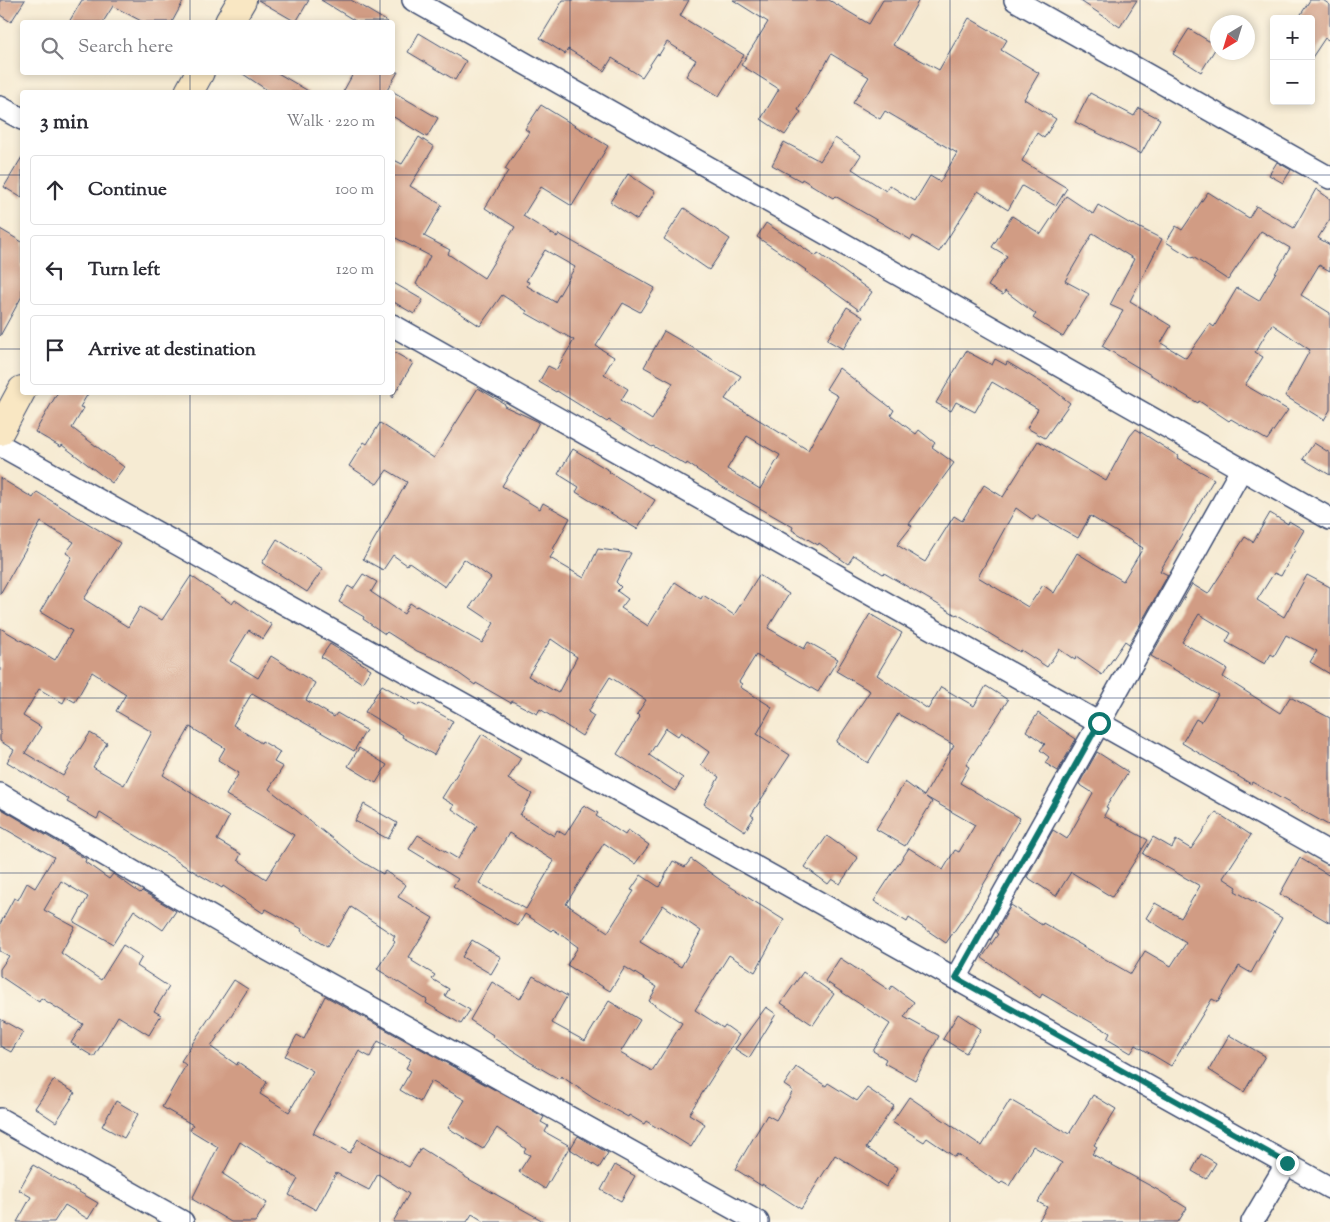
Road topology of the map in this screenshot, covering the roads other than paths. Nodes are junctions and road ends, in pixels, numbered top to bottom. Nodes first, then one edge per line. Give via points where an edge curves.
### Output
1 (242, 0) edge
2 (413, 0) edge
3 (1015, 0) edge
4 (230, 20) edge
5 (198, 75) edge
6 (190, 90) edge
7 (0, 107) edge
8 (20, 118) edge
9 (1330, 178) edge
10 (395, 327) edge
11 (20, 394) edge
12 (0, 431) edge
13 (0, 445) edge
14 (1241, 470) junction
15 (1330, 519) edge
16 (1099, 723) junction
17 (0, 794) edge
18 (1330, 853) edge
19 (956, 978) junction
20 (0, 1119) edge
21 (1287, 1163) junction
22 (1330, 1188) edge
23 (183, 1222) edge
24 (758, 1222) edge
25 (1252, 1222) edge

1 - 4 main road
2 - 14 street
3 - 9 street
5 - 6 main road
7 - 8 street
10 - 16 street
11 - 12 main road
13 - 19 street
14 - 15 street
14 - 16 street
16 - 18 street
16 - 19 street
17 - 24 street via 268,950
19 - 21 street
20 - 23 street
21 - 22 street
21 - 25 street

